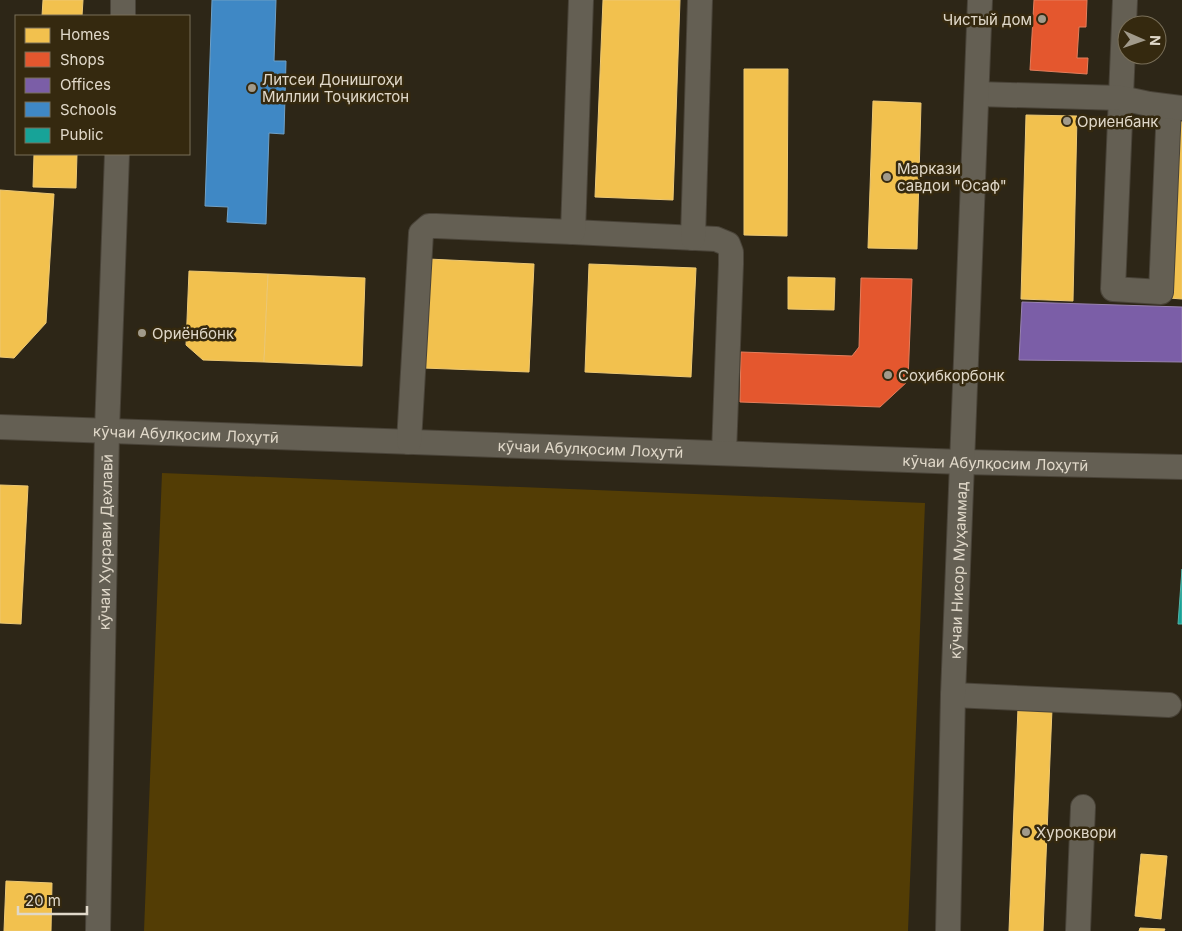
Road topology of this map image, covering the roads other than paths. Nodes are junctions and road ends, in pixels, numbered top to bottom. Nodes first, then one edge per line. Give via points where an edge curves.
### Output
1 (123, 0) edge
2 (581, 0) edge
3 (700, 0) edge
4 (980, 0) edge
5 (1125, 0) edge
6 (123, 15) edge
7 (976, 94) junction
8 (1121, 98) junction
9 (1176, 108) edge
10 (118, 155) edge
11 (573, 232) junction
12 (693, 238) junction
13 (0, 427) edge
14 (107, 431) junction
15 (409, 442) junction
16 (724, 453) junction
17 (963, 462) junction
18 (1182, 467) edge
19 (953, 695) junction
20 (1169, 705) dead end
21 (1083, 807) dead end
22 (98, 931) edge
23 (948, 931) edge
24 (1078, 931) edge

1 - 6 street
2 - 11 street
3 - 12 street
4 - 7 street, кӯчаи Нисор Муҳаммад
5 - 8 street
7 - 8 street
7 - 17 street, кӯчаи Нисор Муҳаммад
8 - 9 street
8 - 9 street via 1113,289 1161,292
10 - 14 street, кӯчаи Хусрави Дехлавӣ
11 - 12 street
11 - 15 street via 429,226 421,233
12 - 16 street via 723,240 731,252
13 - 14 street, кӯчаи Абулқосим Лоҳутӣ
14 - 15 street, кӯчаи Абулқосим Лоҳутӣ
14 - 22 street, кӯчаи Хусрави Дехлавӣ
15 - 16 street, кӯчаи Абулқосим Лоҳутӣ
16 - 17 street, кӯчаи Абулқосим Лоҳутӣ
17 - 18 street, кӯчаи Абулқосим Лоҳутӣ
17 - 19 street, кӯчаи Нисор Муҳаммад
19 - 20 street
19 - 23 street, кӯчаи Нисор Муҳаммад
21 - 24 street

